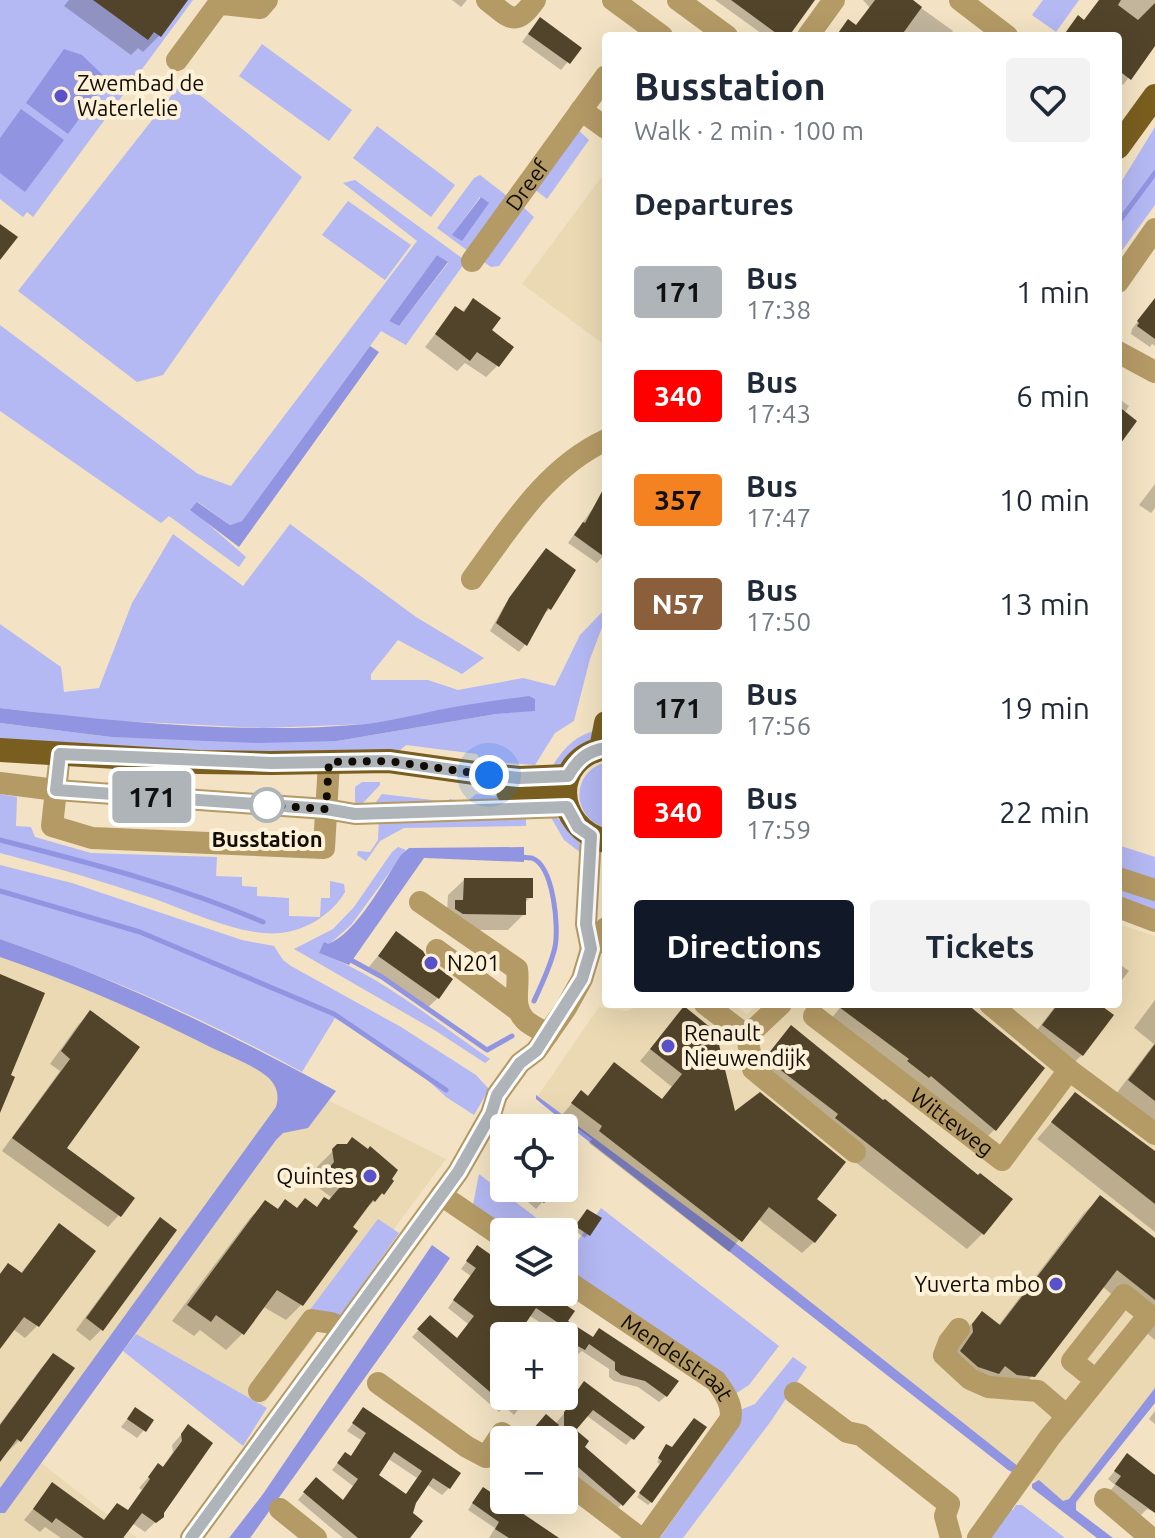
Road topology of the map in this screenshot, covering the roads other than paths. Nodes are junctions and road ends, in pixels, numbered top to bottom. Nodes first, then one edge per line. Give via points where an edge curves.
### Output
1 (267, 0) edge
2 (487, 0) edge
3 (535, 0) edge
4 (613, 0) edge
5 (678, 0) edge
6 (834, 0) edge
7 (960, 0) edge
8 (647, 32) edge
9 (722, 32) edge
10 (811, 32) edge
11 (1002, 32) edge
12 (177, 60) dead end
13 (602, 81) edge
14 (1155, 96) edge
15 (581, 110) junction
16 (602, 125) edge
17 (1122, 141) edge
18 (1155, 229) edge
19 (472, 261) dead end
20 (1122, 276) edge
21 (1122, 354) edge
22 (1155, 372) edge
23 (602, 442) edge
24 (472, 579) dead end
25 (602, 748) edge
26 (0, 753) edge
27 (329, 770) junction
28 (58, 771) junction
29 (0, 783) edge
30 (567, 793) junction
31 (326, 809) junction
32 (598, 838) edge
33 (1122, 879) edge
34 (1155, 890) edge
35 (420, 902) dead end
36 (1122, 909) edge
37 (1155, 921) edge
38 (437, 950) dead end
39 (599, 950) edge
40 (710, 1008) edge
41 (777, 1008) edge
42 (995, 1008) edge
43 (820, 1010) edge
44 (519, 1011) junction
45 (747, 1036) junction
46 (542, 1043) junction
47 (1069, 1070) junction
48 (1155, 1134) edge
49 (855, 1152) dead end
50 (441, 1195) junction
51 (490, 1228) edge
52 (578, 1288) edge
53 (344, 1329) junction
54 (959, 1329) dead end
55 (1096, 1380) dead end
56 (378, 1383) dead end
57 (259, 1391) dead end
58 (795, 1393) dead end
59 (1067, 1416) junction
60 (490, 1451) edge
61 (578, 1491) edge
62 (1105, 1499) dead end
63 (280, 1509) dead end
64 (191, 1538) edge
65 (316, 1538) edge
66 (640, 1538) edge
67 (646, 1538) edge
68 (951, 1538) edge
69 (978, 1538) edge
70 (1154, 1538) edge

1 - 12 street via 260,8 217,6
2 - 3 street via 516,19
4 - 8 street
5 - 9 street
6 - 10 street
7 - 11 street
13 - 15 street, Dreef
14 - 17 main road
15 - 16 street
15 - 19 street, Dreef
18 - 20 street
21 - 22 street
23 - 24 street via 534,495
25 - 30 main road via 575,764
26 - 28 main road
27 - 28 main road via 198,777
27 - 30 main road via 389,761 519,778
27 - 31 street
28 - 29 street
28 - 31 street
28 - 31 street via 52,826 92,838 324,848
30 - 31 street via 430,814
30 - 32 main road via 578,827
32 - 39 street via 586,924
33 - 34 street
35 - 44 street via 517,969
36 - 37 street
38 - 44 street
39 - 46 street
40 - 45 street
41 - 45 street
42 - 47 street
43 - 47 street, Witteweg via 1002,1160
44 - 46 street
45 - 49 street via 753,1069
46 - 50 street via 530,1071 510,1100 491,1114
47 - 48 street
50 - 51 street
50 - 53 street
52 - 67 street, Mendelstraat via 716,1381 732,1413
53 - 57 street via 312,1320
53 - 64 street
54 - 59 street via 944,1355 970,1379 988,1387 1038,1391
55 - 59 street
56 - 60 street via 467,1447 486,1457
58 - 68 street via 847,1432 861,1435 949,1504 945,1516
59 - 69 street
61 - 66 street
62 - 70 street
63 - 65 street

